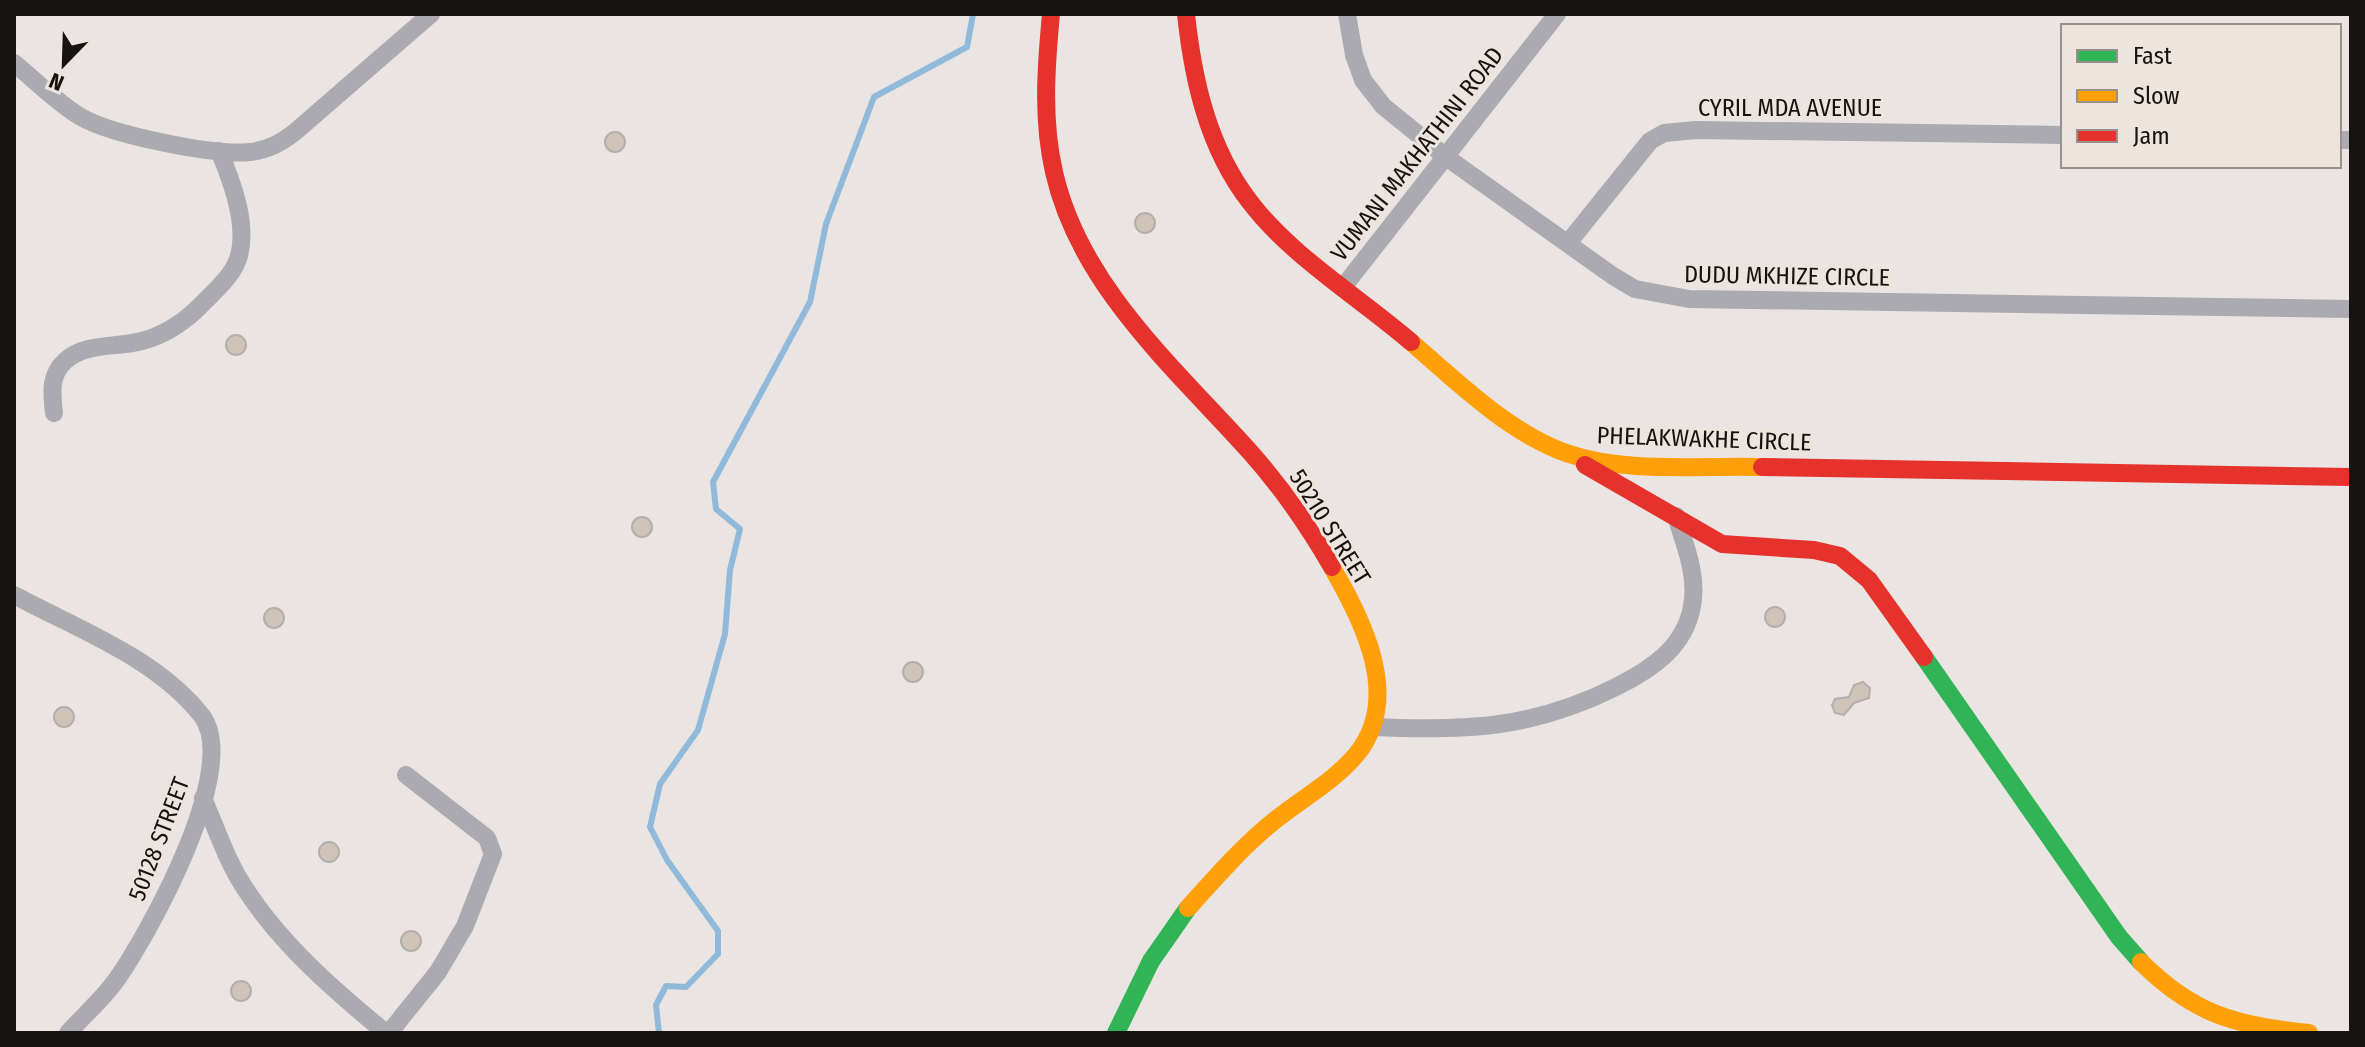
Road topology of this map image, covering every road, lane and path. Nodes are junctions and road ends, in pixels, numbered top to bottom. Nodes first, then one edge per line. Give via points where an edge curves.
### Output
1 (431, 14) edge
2 (1051, 14) edge
3 (1186, 14) edge
4 (1347, 14) edge
5 (1557, 14) edge
6 (14, 63) edge
7 (2061, 135) edge
8 (219, 151) junction
9 (1446, 157) junction
10 (1568, 243) junction
11 (1344, 286) junction
12 (2351, 309) edge
13 (54, 413) dead end
14 (1562, 451) junction
15 (2351, 477) edge
16 (1676, 516) junction
17 (14, 595) edge
18 (1373, 727) junction
19 (406, 775) dead end
20 (203, 798) junction
21 (68, 1033) edge
22 (388, 1033) edge
23 (1116, 1033) edge
24 (2309, 1033) edge

1 - 8 street via 279,144 250,153
2 - 18 street, 50210 STREET via 1044,114 1050,157 1072,226 1148,341 1264,469 1325,557 1372,654 1379,708
3 - 11 street, PHELAKWAKHE CIRCLE via 1197,86 1239,188 1275,230
4 - 9 street, DUDU MKHIZE CIRCLE via 1354,55 1371,94
5 - 9 street, VUMANI MAKHATHINI ROAD
6 - 8 street via 98,126
7 - 10 street, CYRIL MDA AVENUE via 1664,133 1636,154
8 - 13 street via 230,176 240,230 233,269 199,307 162,334 87,349 66,361 53,380
9 - 10 street, DUDU MKHIZE CIRCLE
9 - 11 street, VUMANI MAKHATHINI ROAD
10 - 12 street, DUDU MKHIZE CIRCLE via 1635,289 1689,299
11 - 14 street, PHELAKWAKHE CIRCLE via 1488,404
14 - 15 street, PHELAKWAKHE CIRCLE via 1622,464
14 - 16 street
16 - 18 street via 1691,568 1692,607 1663,659 1572,709 1531,720 1467,727
16 - 24 street via 1739,549 1817,552 1838,555 1853,565 1891,610 2119,937 2156,981 2202,1011 2237,1023
17 - 20 street, 50128 STREET via 126,654 191,704 210,733
18 - 23 street, 50210 STREET via 1357,756 1259,834 1178,921 1148,966
19 - 22 street via 487,838 493,854 465,926 438,972
20 - 21 street, 50128 STREET via 165,899 136,951 115,983
20 - 22 street via 234,868 270,923 342,997

